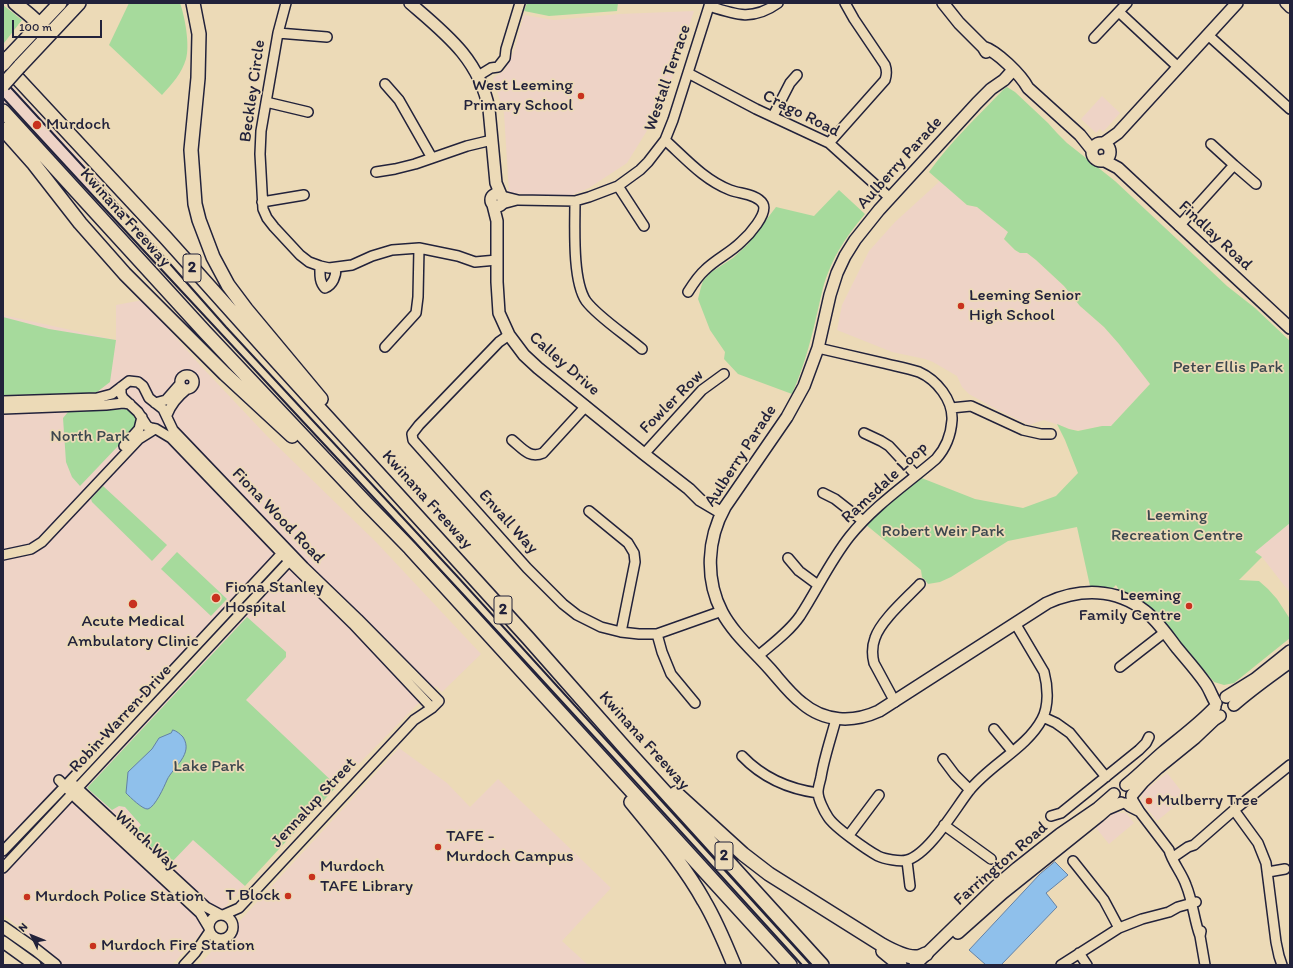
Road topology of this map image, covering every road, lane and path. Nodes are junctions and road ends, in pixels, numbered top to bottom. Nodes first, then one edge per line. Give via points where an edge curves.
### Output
1 (15, 3) edge
2 (60, 3) edge
3 (78, 3) edge
4 (193, 3) edge
5 (286, 3) edge
6 (410, 3) edge
7 (520, 3) edge
8 (778, 3) edge
9 (845, 3) edge
10 (1126, 3) edge
11 (1237, 3) edge
12 (1285, 3) edge
13 (710, 4) edge
14 (945, 4) edge
15 (1290, 8) edge
16 (1119, 12) junction
17 (40, 25) junction
18 (278, 33) junction
19 (1208, 35) junction
20 (328, 37) dead end
21 (1094, 38) dead end
22 (40, 44) junction
23 (5, 61) edge
24 (1178, 67) junction
25 (1009, 70) junction
26 (688, 73) junction
27 (797, 75) dead end
28 (478, 76) junction
29 (385, 84) dead end
30 (3, 85) edge
31 (266, 102) junction
32 (1290, 109) edge
33 (3, 111) edge
34 (308, 112) dead end
35 (773, 116) junction
36 (3, 129) edge
37 (492, 140) junction
38 (665, 140) junction
39 (829, 143) junction
40 (1211, 144) dead end
41 (1103, 150) junction
42 (432, 158) junction
43 (1234, 165) junction
44 (376, 172) dead end
45 (1256, 184) dead end
46 (618, 186) junction
47 (304, 195) dead end
48 (890, 198) junction
49 (498, 200) junction
50 (575, 201) junction
51 (262, 202) junction
52 (644, 226) dead end
53 (1179, 226) junction
54 (419, 248) junction
55 (497, 260) junction
56 (320, 266) junction
57 (336, 268) junction
58 (688, 292) dead end
59 (1290, 328) edge
60 (509, 335) junction
61 (385, 347) dead end
62 (642, 348) dead end
63 (818, 348) junction
64 (724, 374) dead end
65 (121, 387) junction
66 (182, 389) junction
67 (188, 400) dead end
68 (3, 401) edge
69 (155, 403) junction
70 (130, 404) junction
71 (586, 406) junction
72 (951, 408) junction
73 (3, 409) edge
74 (167, 416) junction
75 (142, 417) junction
76 (156, 429) junction
77 (864, 433) dead end
78 (1051, 434) dead end
79 (512, 440) dead end
80 (644, 454) junction
81 (380, 474) junction
82 (916, 475) junction
83 (85, 493) junction
84 (823, 493) dead end
85 (366, 503) junction
86 (74, 505) junction
87 (723, 510) junction
88 (589, 511) dead end
89 (863, 521) junction
90 (3, 549) edge
91 (284, 551) junction
92 (3, 555) edge
93 (788, 558) dead end
94 (292, 559) junction
95 (920, 584) dead end
96 (818, 585) junction
97 (722, 611) junction
98 (1015, 624) junction
99 (214, 626) junction
100 (621, 632) junction
101 (1165, 632) junction
102 (223, 634) junction
103 (658, 634) junction
104 (1290, 646) edge
105 (193, 649) junction
106 (1290, 651) edge
107 (758, 656) junction
108 (201, 657) junction
109 (1290, 662) edge
110 (1120, 667) dead end
111 (1258, 676) junction
112 (428, 698) junction
113 (895, 702) junction
114 (551, 703) junction
115 (695, 703) dead end
116 (1222, 704) junction
117 (435, 705) joint
118 (1043, 717) junction
119 (836, 719) junction
120 (414, 720) junction
121 (994, 729) dead end
122 (1149, 737) dead end
123 (625, 748) junction
124 (1012, 751) junction
125 (742, 756) dead end
126 (943, 759) dead end
127 (1290, 765) edge
128 (1106, 777) junction
129 (1126, 785) junction
130 (70, 787) junction
131 (970, 790) junction
132 (818, 793) junction
133 (879, 795) dead end
134 (1125, 798) junction
135 (1234, 810) junction
136 (1052, 816) dead end
137 (944, 825) junction
138 (848, 835) junction
139 (3, 851) edge
140 (3, 856) edge
141 (14, 857) junction
142 (1174, 857) junction
143 (991, 858) dead end
144 (907, 861) junction
145 (1073, 861) dead end
146 (3, 868) edge
147 (1285, 869) dead end
148 (1268, 872) junction
149 (910, 886) dead end
150 (1195, 906) junction
151 (239, 908) junction
152 (222, 915) junction
153 (3, 927) edge
154 (233, 927) junction
155 (1119, 928) junction
156 (210, 929) junction
157 (857, 929) junction
158 (222, 939) junction
159 (3, 942) edge
160 (195, 953) junction
161 (1079, 953) junction
162 (925, 960) edge
163 (49, 963) edge
164 (35, 965) edge
165 (184, 965) edge
166 (734, 965) edge
167 (790, 965) edge
168 (822, 965) edge
169 (900, 965) edge
170 (915, 965) edge
171 (1061, 965) edge
172 (1087, 965) edge
173 (1205, 965) edge
174 (1282, 965) edge

1 - 17 highway
2 - 17 highway
3 - 22 highway
4 - 81 highway via 198,34 198,78 191,150 195,204 213,257 228,285 246,309 312,387
5 - 18 street, Beckley Circle
6 - 28 main road, Calley Drive via 451,39
7 - 28 street via 506,49 491,68
8 - 13 street via 763,12 751,15 735,14
9 - 39 street via 885,65 887,76
10 - 16 street
11 - 19 main road
12 - 15 street
13 - 26 street, Westall Terrace
14 - 25 main road, Findlay Road via 987,54
16 - 21 street
16 - 24 street
17 - 22 highway via 44,33
17 - 23 highway
18 - 20 street
18 - 31 street, Beckley Circle
19 - 24 main road
19 - 32 street
22 - 30 highway, bridge
23 - 81 highway, Kwinana Freeway / 2
24 - 41 main road
25 - 41 main road, Findlay Road via 1020,85 1028,88 1080,135
25 - 48 main road, Aulberry Parade via 1004,80 991,89
26 - 35 street, Crago Road
26 - 38 street, Westall Terrace
27 - 35 street
28 - 37 main road, Calley Drive via 487,100
29 - 42 street via 399,100
31 - 34 street
31 - 51 street, Beckley Circle via 260,154
33 - 85 highway, Kwinana Freeway / 2
35 - 39 street, Crago Road
36 - 85 highway via 102,249 150,300 224,374
37 - 42 street
37 - 49 main road, Calley Drive
38 - 46 street, Westall Terrace via 648,162
38 - 58 street via 699,172 729,190 756,198 763,204 764,210 761,218 743,241 705,269
39 - 48 street, Crago Road
40 - 43 street
41 - 53 main road, Findlay Road via 1118,168
42 - 44 street
43 - 45 street
43 - 53 street
46 - 50 street, Westall Terrace
46 - 52 street
47 - 51 street
48 - 63 main road, Aulberry Parade via 866,225 845,256 831,292
49 - 50 street, Westall Terrace
49 - 55 main road, Calley Drive
50 - 62 street via 579,281 586,300
51 - 56 street, Beckley Circle via 264,213 274,227 300,255
53 - 59 main road, Findlay Road
54 - 55 street, Beckley Circle via 475,262
54 - 57 street, Beckley Circle via 392,250 352,265
54 - 61 street via 416,313
55 - 60 main road, Calley Drive via 500,313
56 - 57 street, Beckley Circle
56 - 57 street via 320,278 325,288 333,281
60 - 71 main road, Calley Drive via 524,355
60 - 100 street, Envall Way via 499,342 419,425 412,434 413,440 527,568 563,604 577,615 601,627
63 - 72 street via 918,372 934,382
63 - 87 main road, Aulberry Parade via 804,386 792,409
64 - 80 street, Fowler Row via 702,390
65 - 68 street, Fiona Wood Road via 112,394 97,398
65 - 69 street, Fiona Wood Road via 129,381 138,382
65 - 70 street, Fiona Wood Road via 123,398
66 - 66 street via 181,378 187,374 194,378 196,387
66 - 67 street
66 - 69 street via 166,400
66 - 74 street
69 - 74 street, Fiona Wood Road
70 - 73 street
70 - 75 street, Fiona Wood Road
71 - 79 street via 543,453 537,456
71 - 80 main road, Calley Drive
72 - 78 street via 971,406 1029,432
72 - 82 street, Ramsdale Loop via 950,432 942,453
74 - 76 street via 164,425
74 - 91 street, Fiona Wood Road via 173,430
75 - 76 street, Fiona Wood Road via 147,426
75 - 83 street via 135,434
76 - 83 street via 139,439
76 - 91 street, Fiona Wood Road via 170,438
77 - 82 street via 889,446
80 - 87 main road, Calley Drive via 700,500
81 - 123 highway, Kwinana Freeway / 2
82 - 89 street, Ramsdale Loop
83 - 86 street
84 - 89 street
85 - 114 highway, Kwinana Freeway / 2
86 - 90 street via 38,538 23,545
86 - 92 street via 37,546
87 - 97 main road, Aulberry Parade via 713,539 710,566
88 - 100 street via 628,543 634,553 635,562
89 - 96 street, Ramsdale Loop
91 - 94 street, Fiona Wood Road
91 - 99 street, Robin Warren Drive
93 - 96 street via 799,571
94 - 102 street, Robin Warren Drive
94 - 112 street, Fiona Wood Road
95 - 113 street via 887,620 875,638 874,663
96 - 107 street, Ramsdale Loop via 793,625
97 - 103 street, Envall Way
97 - 107 main road, Aulberry Parade
98 - 101 main road, Aulberry Parade via 1055,599 1092,592 1113,595 1138,606
98 - 113 main road, Aulberry Parade
98 - 118 street via 1044,672 1047,695
99 - 102 street
99 - 105 street, Robin Warren Drive
100 - 103 street, Envall Way
101 - 110 street
101 - 116 main road, Aulberry Parade
102 - 108 street, Robin Warren Drive
103 - 115 street via 671,674
104 - 111 main road via 1263,668
105 - 108 street
105 - 130 street, Robin Warren Drive
106 - 111 main road, Farrington Road
107 - 119 main road, Aulberry Parade via 803,704
108 - 130 street, Robin Warren Drive
109 - 116 main road, Farrington Road via 1247,693
111 - 116 main road, Farrington Road
112 - 117 street, Fiona Wood Road
112 - 120 street, Jennalup Street
113 - 119 main road, Aulberry Parade via 867,716
114 - 166 highway via 675,857 704,900
114 - 167 highway, Kwinana Freeway / 2
116 - 129 main road, Farrington Road via 1162,752
116 - 134 main road, Farrington Road via 1214,720
117 - 120 street, Jennalup Street
118 - 124 street via 1033,733
118 - 128 street via 1070,733
119 - 132 street
120 - 151 street, Jennalup Street
121 - 124 street
122 - 128 street via 1139,750
123 - 157 highway via 743,854 769,874
123 - 168 highway, Kwinana Freeway / 2
124 - 131 street
125 - 132 street via 774,781
126 - 131 street
127 - 135 street
128 - 136 street via 1061,813
129 - 134 main road via 1130,788
129 - 134 main road, Farrington Road via 1118,786 1114,791
130 - 139 street, Robin Warren Drive
130 - 141 street, Robin Warren Drive
130 - 152 street, Winch Way via 206,907
130 - 156 street, Winch Way via 200,913
131 - 137 street
132 - 138 street via 828,817
133 - 138 street
134 - 142 street via 1140,812
134 - 162 main road, Farrington Road via 1098,808 1060,834 996,886
135 - 142 street via 1194,845 1191,851
135 - 148 street via 1258,843
137 - 143 street
137 - 144 street via 928,846
138 - 144 street via 879,857
140 - 141 street
141 - 146 street, Robin Warren Drive
142 - 150 street via 1192,884
144 - 149 street
145 - 155 street via 1104,900
147 - 148 street
148 - 174 street via 1276,942
150 - 155 street via 1178,907
150 - 173 street via 1201,924 1200,936
151 - 152 street, Jennalup Street
151 - 154 street, Jennalup Street
152 - 154 street via 232,922
152 - 156 street, Jennalup Street via 212,920
153 - 163 main road
154 - 158 street, Jennalup Street via 232,933
155 - 161 street
156 - 158 street via 215,937
156 - 160 street, Jennalup Street
157 - 162 highway via 882,946
157 - 169 highway
158 - 160 street, Jennalup Street
159 - 164 main road
160 - 165 street, Jennalup Street
161 - 171 street
161 - 172 street
162 - 170 main road, Farrington Road

